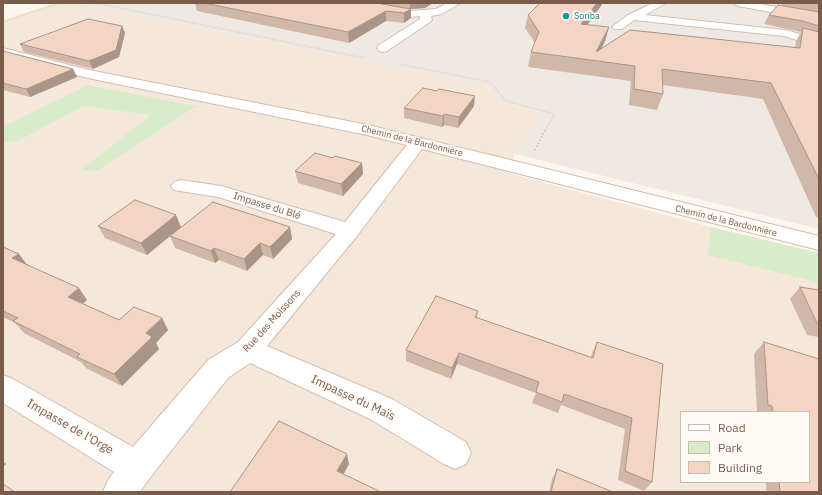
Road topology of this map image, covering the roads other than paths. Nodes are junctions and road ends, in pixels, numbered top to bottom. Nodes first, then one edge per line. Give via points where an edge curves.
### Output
1 (345, 3) edge
2 (455, 3) edge
3 (661, 3) edge
4 (738, 3) edge
5 (425, 14) junction
6 (632, 17) junction
7 (819, 18) edge
8 (618, 26) dead end
9 (819, 43) edge
10 (383, 48) dead end
11 (3, 52) edge
12 (418, 142) junction
13 (182, 186) dead end
14 (350, 231) junction
15 (819, 243) edge
16 (248, 350) junction
17 (3, 388) edge
18 (455, 453) dead end
19 (137, 467) junction
20 (120, 492) edge

1 - 5 street via 395,12
2 - 5 street via 438,12
3 - 6 street
4 - 7 street
5 - 10 street via 426,20
6 - 8 street
6 - 9 street via 785,33
11 - 12 street, Chemin de la Bardonnière via 96,76 294,114
12 - 14 street, Rue des Moissons
12 - 15 street, Chemin de la Bardonnière
13 - 14 street, Impasse du Blé via 221,192
14 - 16 street, Rue des Moissons
16 - 18 street, Impasse du Maïs via 381,409
16 - 19 street, Rue des Moissons via 218,369
17 - 19 street, Impasse de l'Orge
19 - 20 street, Rue des Moissons

